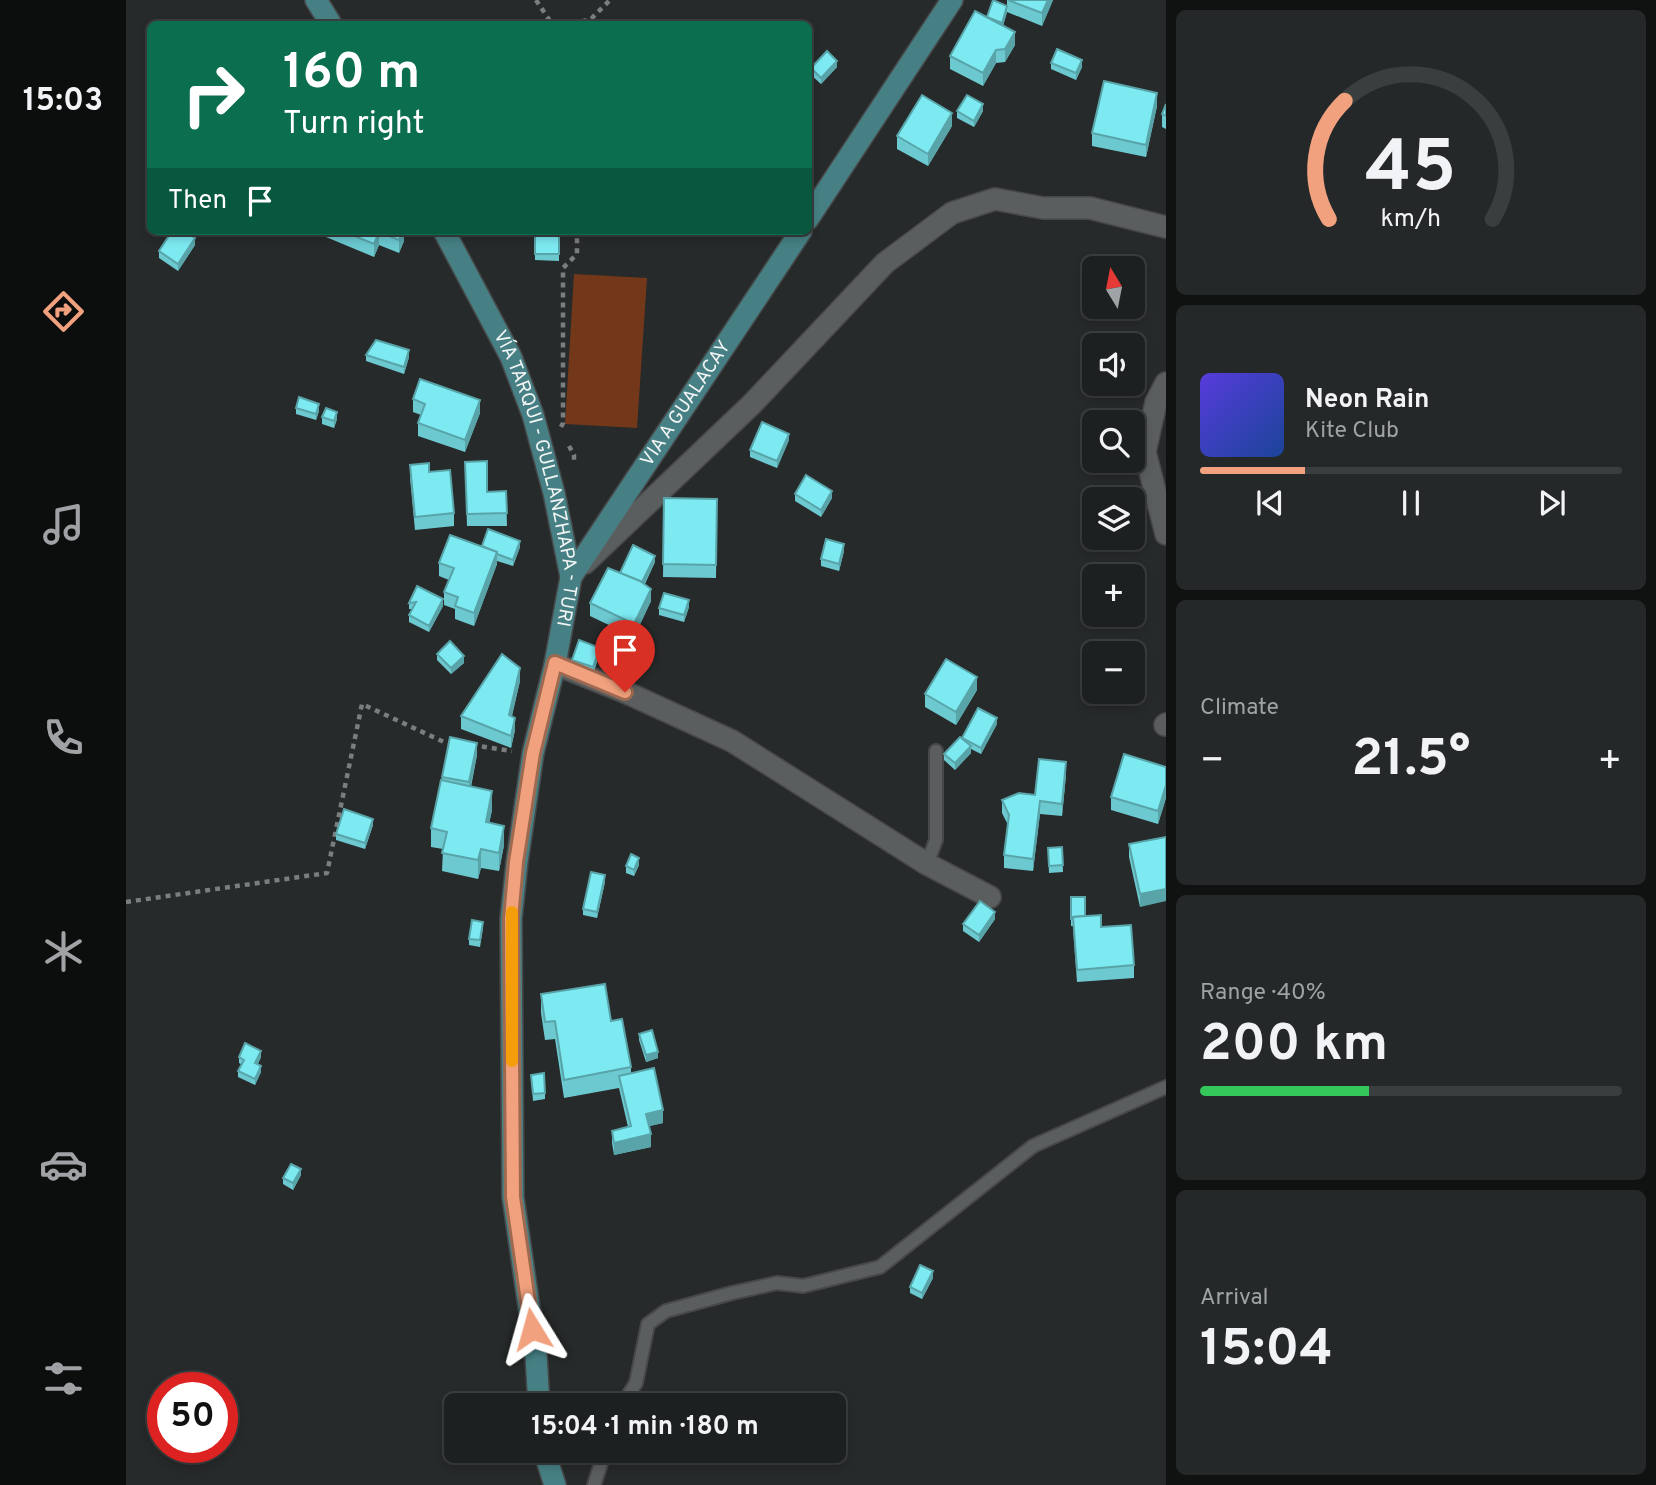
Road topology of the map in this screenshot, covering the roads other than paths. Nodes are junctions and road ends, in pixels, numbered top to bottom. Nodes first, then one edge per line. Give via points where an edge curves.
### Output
1 (316, 0) edge
2 (952, 0) edge
3 (329, 21) edge
4 (812, 213) edge
5 (1166, 227) edge
6 (446, 235) edge
7 (798, 235) edge
8 (1166, 383) edge
9 (1166, 534) edge
10 (571, 577) junction
11 (555, 663) junction
12 (936, 751) dead end
13 (927, 864) junction
14 (989, 898) dead end
15 (1166, 1087) edge
16 (538, 1393) edge
17 (630, 1393) edge
18 (548, 1463) edge
19 (601, 1463) edge
20 (555, 1485) edge
21 (594, 1485) edge

1 - 3 main road
2 - 4 main road
5 - 10 street via 1090,208 1043,208 995,199 952,213 885,262 752,404
6 - 10 main road, VÍA TARQUI - GULLANZHAPA - TURI via 511,357 533,415
7 - 10 main road, VIA A GUALACAY
8 - 9 street via 1156,402 1145,452
10 - 11 main road, VÍA TARQUI - GULLANZHAPA - TURI
11 - 13 street via 732,741
11 - 16 main road, VÍA TARQUI - GULLANZHAPA - TURI via 533,753 511,919 513,1197
12 - 13 lane via 936,840
13 - 14 street
15 - 17 lane via 1033,1146 880,1267 803,1286 777,1283 666,1311 648,1324 636,1383
18 - 20 main road
19 - 21 lane

